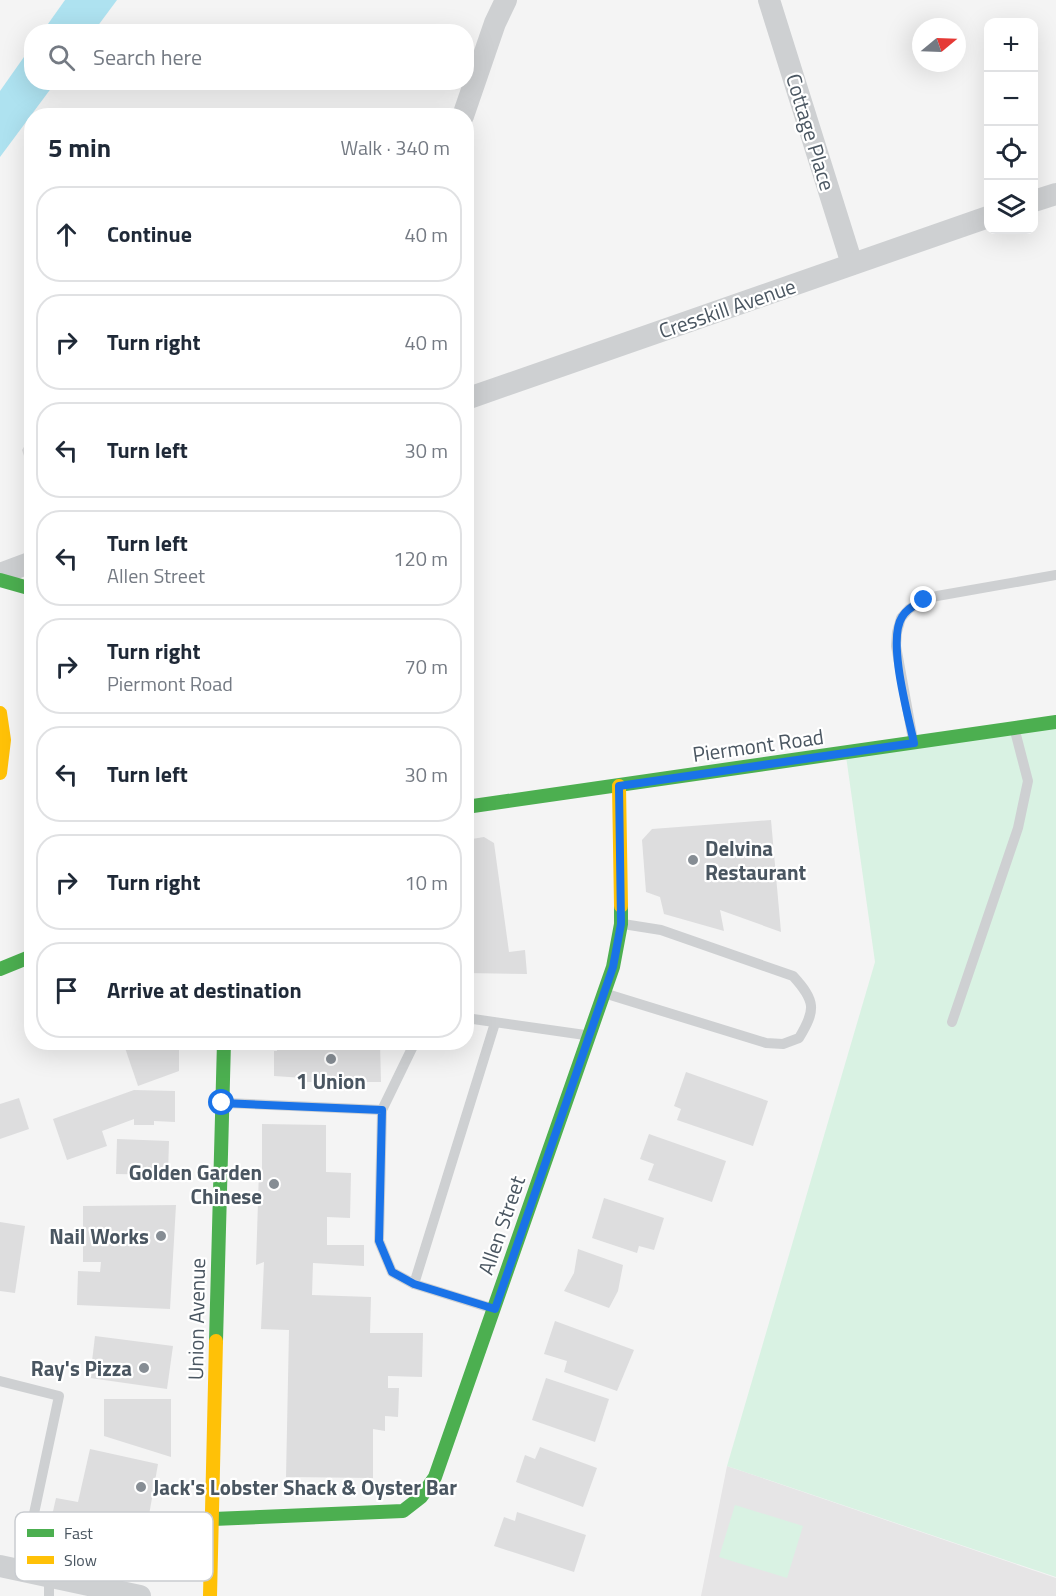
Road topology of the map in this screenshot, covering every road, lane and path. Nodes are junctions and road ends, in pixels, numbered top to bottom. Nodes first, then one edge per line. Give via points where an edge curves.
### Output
1 (506, 0) edge
2 (770, 0) edge
3 (474, 84) edge
4 (472, 90) edge
5 (466, 108) edge
6 (1056, 194) edge
7 (1038, 200) edge
8 (984, 218) edge
9 (852, 264) junction
10 (474, 396) edge
11 (24, 565) edge
12 (0, 574) edge
13 (1056, 575) edge
14 (0, 580) edge
15 (24, 587) edge
16 (0, 713) edge
17 (1056, 722) edge
18 (1015, 728) junction
19 (914, 743) junction
20 (0, 772) edge
21 (619, 786) junction
22 (474, 806) edge
23 (621, 924) junction
24 (24, 959) edge
25 (0, 969) edge
26 (604, 993) junction
27 (474, 1019) edge
28 (952, 1022) dead end
29 (495, 1023) junction
30 (589, 1036) junction
31 (224, 1050) edge
32 (411, 1050) edge
33 (222, 1103) junction
34 (382, 1110) junction
35 (414, 1284) junction
36 (495, 1309) junction
37 (0, 1381) edge
38 (34, 1512) edge
39 (213, 1519) joint
40 (0, 1566) edge
41 (15, 1569) edge
42 (211, 1581) edge
43 (49, 1586) edge
44 (140, 1596) edge
45 (210, 1596) edge

1 - 3 street
2 - 9 street, Cottage Place
4 - 5 street
6 - 7 street
8 - 9 street, Cresskill Avenue
9 - 10 street, Cresskill Avenue
11 - 12 street
13 - 19 lane via 937,596 909,609 901,618 896,646
14 - 15 street
16 - 20 street via 4,740
17 - 18 street, Piermont Road
18 - 19 street, Piermont Road
18 - 28 lane via 1028,781 1018,828
19 - 21 street, Piermont Road
21 - 22 street, Piermont Road
21 - 23 street, Allen Street
23 - 26 street, Allen Street
23 - 26 lane via 661,930 793,976 807,991 812,1004 808,1022 799,1038 783,1044 766,1043
24 - 25 street
26 - 30 street, Allen Street
27 - 29 lane
29 - 30 lane
29 - 35 lane
30 - 36 street, Allen Street
31 - 33 street, Union Avenue
32 - 34 lane
33 - 34 lane
33 - 39 street, Union Avenue
34 - 35 lane via 379,1241 392,1272
35 - 36 lane
36 - 39 street, Allen Street via 435,1477 410,1507 403,1511 338,1515
37 - 38 lane via 59,1396
40 - 41 street
42 - 45 street, Union Avenue
43 - 44 street

